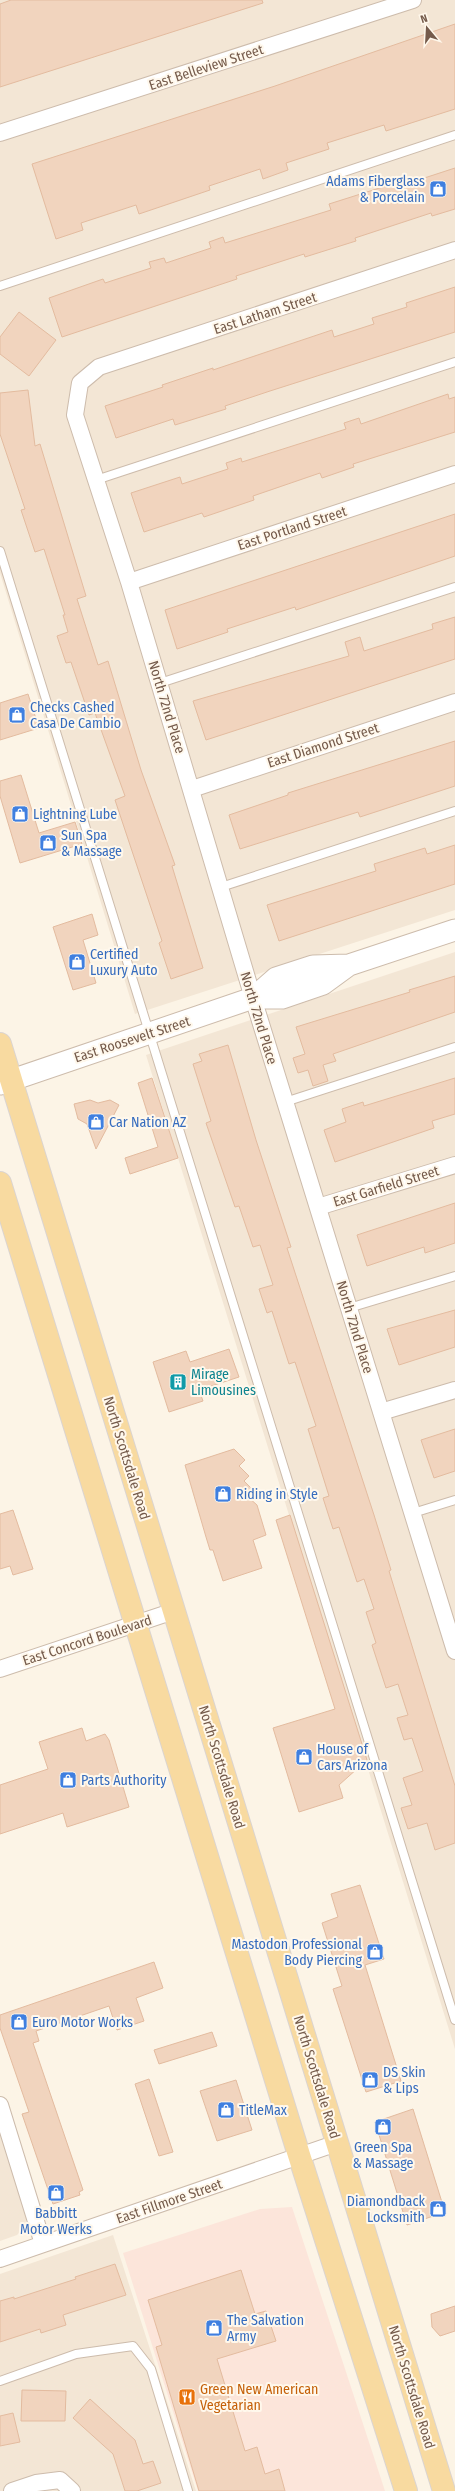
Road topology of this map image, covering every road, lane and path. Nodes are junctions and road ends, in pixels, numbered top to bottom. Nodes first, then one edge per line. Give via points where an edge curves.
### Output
1 (413, 0) edge
2 (0, 133) edge
3 (455, 135) edge
4 (455, 250) edge
5 (0, 286) edge
6 (455, 362) edge
7 (80, 383) joint
8 (455, 474) edge
9 (96, 480) junction
10 (0, 551) edge
11 (129, 582) junction
12 (455, 587) edge
13 (160, 683) junction
14 (455, 702) edge
15 (192, 789) junction
16 (455, 811) edge
17 (221, 887) junction
18 (455, 930) edge
19 (253, 998) junction
20 (150, 1033) junction
21 (0, 1044) edge
22 (455, 1047) edge
23 (6, 1082) edge
24 (285, 1102) junction
25 (455, 1165) edge
26 (0, 1184) edge
27 (318, 1207) junction
28 (455, 1276) edge
29 (349, 1308) junction
30 (455, 1390) edge
31 (381, 1412) junction
32 (455, 1500) edge
33 (413, 1513) junction
34 (174, 1611) junction
35 (450, 1616) edge
36 (137, 1624) junction
37 (455, 1650) edge
38 (0, 1670) edge
39 (455, 2020) edge
40 (0, 2105) edge
41 (337, 2142) junction
42 (299, 2155) junction
43 (43, 2244) junction
44 (0, 2259) edge
45 (0, 2380) edge
46 (12, 2491) edge
47 (72, 2491) edge
48 (188, 2491) edge
49 (406, 2491) edge
50 (444, 2491) edge

1 - 2 street, East Belleview Street
3 - 5 lane
4 - 7 street, East Latham Street via 99,367
6 - 9 lane
7 - 9 street, North 72nd Place via 75,414
8 - 11 street, East Portland Street
9 - 11 street, North 72nd Place
10 - 20 lane
11 - 13 street, North 72nd Place
12 - 13 lane
13 - 15 street, North 72nd Place
14 - 15 street, East Diamond Street
15 - 17 street, North 72nd Place
16 - 17 lane
17 - 19 street, North 72nd Place
18 - 19 street, East Roosevelt Street via 349,965 313,966 276,978
19 - 20 street, East Roosevelt Street
19 - 24 street, North 72nd Place
20 - 23 street, East Roosevelt Street
20 - 39 lane
21 - 23 main road, North Scottsdale Road
22 - 24 lane
23 - 34 main road, North Scottsdale Road
24 - 27 street, North 72nd Place
25 - 27 street, East Garfield Street
26 - 36 main road
27 - 29 street, North 72nd Place
28 - 29 lane
29 - 31 street, North 72nd Place
30 - 31 street
31 - 33 street, North 72nd Place
32 - 33 lane
33 - 35 street, North 72nd Place
34 - 36 street, East Concord Boulevard
34 - 41 main road, North Scottsdale Road
35 - 37 street, North 72nd Place
36 - 38 street, East Concord Boulevard
36 - 42 main road
40 - 43 street
41 - 42 street, East Fillmore Street
41 - 50 main road, North Scottsdale Road
42 - 43 street, East Fillmore Street
42 - 49 main road
43 - 44 street, East Fillmore Street
45 - 48 lane via 76,2354 134,2346 151,2369
46 - 47 street via 36,2483 60,2480

